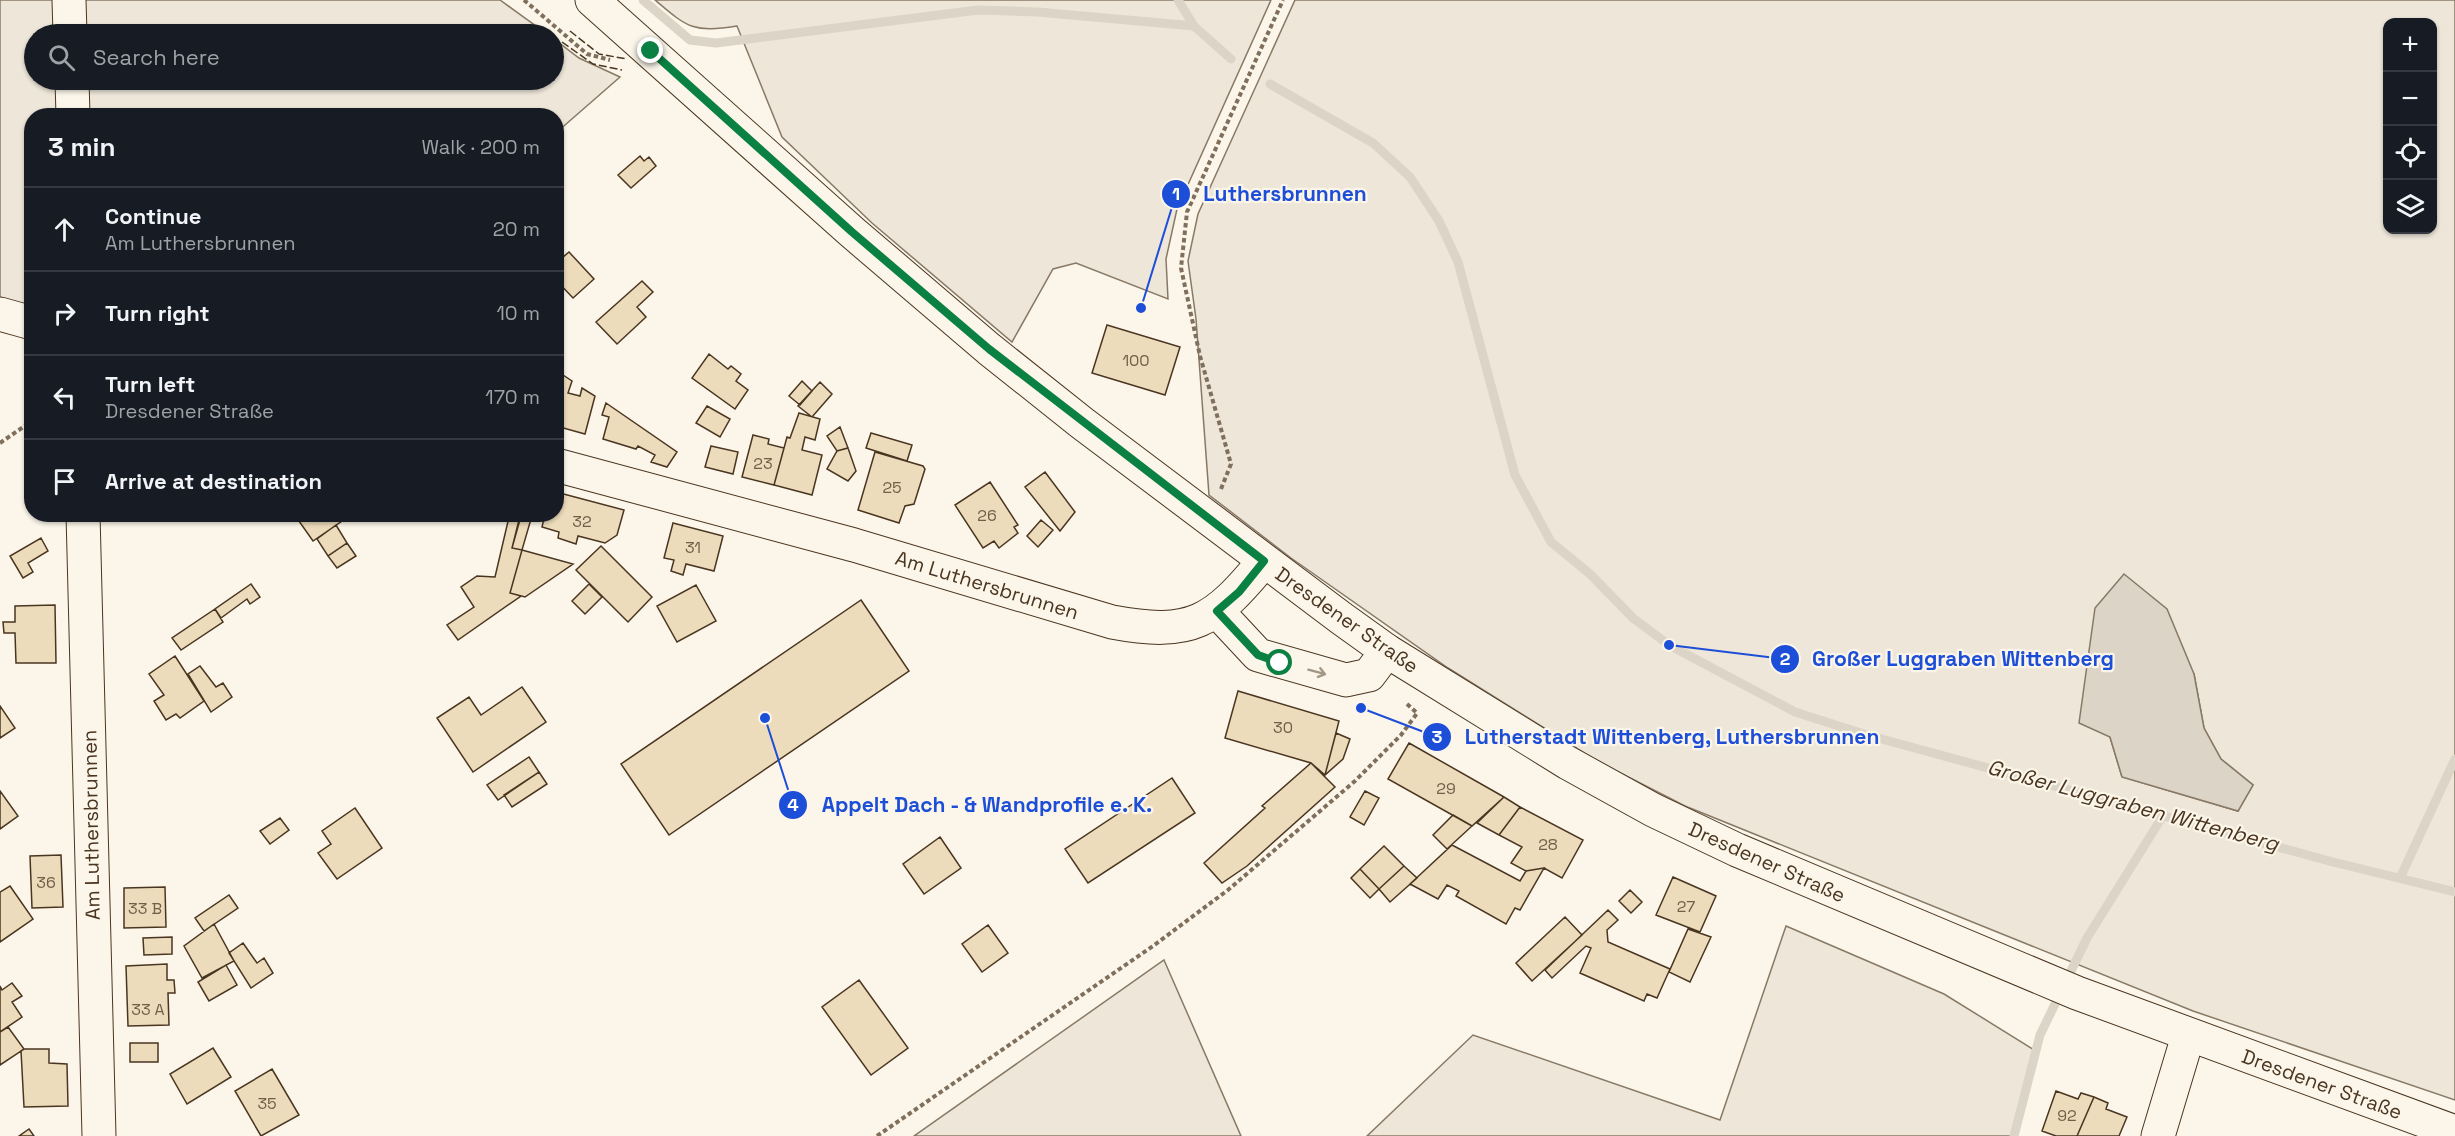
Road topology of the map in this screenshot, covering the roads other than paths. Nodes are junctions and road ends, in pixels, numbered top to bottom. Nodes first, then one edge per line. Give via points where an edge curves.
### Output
1 (69, 0) edge
2 (592, 0) edge
3 (70, 24) edge
4 (72, 90) edge
5 (73, 108) edge
6 (0, 314) edge
7 (24, 321) edge
8 (564, 467) edge
9 (83, 522) edge
10 (1264, 561) junction
11 (1217, 611) junction
12 (1387, 651) junction
13 (2188, 1036) junction
14 (2455, 1131) edge
15 (99, 1136) edge
16 (2158, 1136) edge
17 (2452, 1136) edge

1 - 3 main road
2 - 10 main road, Dresdener Straße via 921,292 1036,387
4 - 5 main road
6 - 7 main road
8 - 11 main road, Am Luthersbrunnen via 854,545 1112,622 1168,628 1197,622
9 - 15 main road, Am Luthersbrunnen
10 - 11 main road, Am Luthersbrunnen via 1239,592
10 - 12 main road, Dresdener Straße
11 -> 12 main road via 1258,655 1346,680 1369,675
12 - 13 main road, Dresdener Straße via 1568,763 1689,828 2077,993
13 - 14 main road, Dresdener Straße
13 - 16 main road
14 - 17 main road

